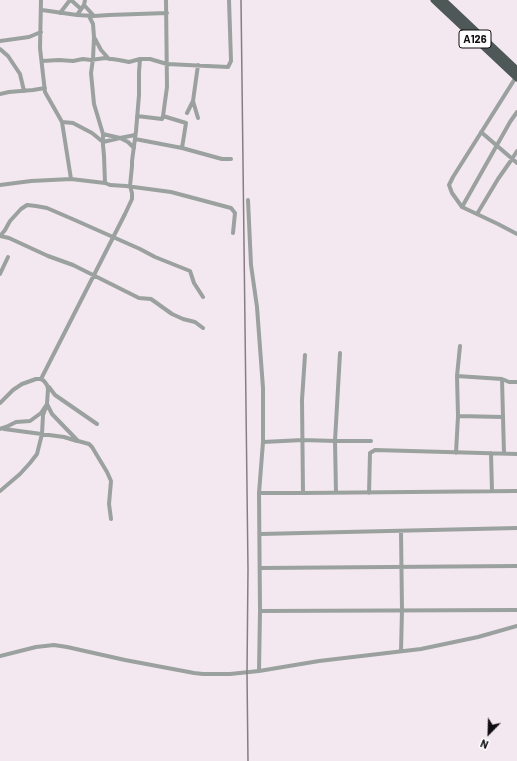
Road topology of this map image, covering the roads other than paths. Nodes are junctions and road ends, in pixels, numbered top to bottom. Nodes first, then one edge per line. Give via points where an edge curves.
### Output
1 (41, 0) edge
2 (71, 0) edge
3 (166, 0) edge
4 (228, 0) edge
5 (434, 0) edge
6 (444, 0) edge
7 (85, 2) edge
8 (81, 9) junction
9 (42, 10) junction
10 (60, 13) junction
11 (167, 13) junction
12 (77, 15) junction
13 (92, 16) junction
14 (41, 32) junction
15 (94, 37) junction
16 (0, 41) edge
17 (0, 49) edge
18 (93, 59) junction
19 (109, 59) junction
20 (140, 59) junction
21 (42, 61) junction
22 (167, 64) junction
23 (198, 65) junction
24 (517, 70) edge
25 (517, 78) edge
26 (45, 88) junction
27 (24, 91) junction
28 (0, 94) edge
29 (193, 101) junction
30 (517, 112) edge
31 (187, 113) dead end
32 (137, 116) junction
33 (163, 116) junction
34 (198, 118) dead end
35 (62, 122) junction
36 (481, 132) junction
37 (103, 134) junction
38 (135, 137) junction
39 (120, 138) junction
40 (103, 142) junction
41 (497, 146) junction
42 (134, 148) junction
43 (182, 148) junction
44 (517, 151) edge
45 (231, 159) dead end
46 (512, 159) junction
47 (517, 163) edge
48 (71, 179) junction
49 (105, 183) junction
50 (0, 185) edge
51 (130, 186) junction
52 (248, 200) dead end
53 (462, 207) junction
54 (477, 214) junction
55 (232, 233) dead end
56 (517, 234) edge
57 (0, 236) edge
58 (113, 237) junction
59 (8, 257) dead end
60 (0, 274) edge
61 (94, 274) junction
62 (204, 297) dead end
63 (203, 328) dead end
64 (460, 346) dead end
65 (340, 352) dead end
66 (305, 355) dead end
67 (458, 376) junction
68 (41, 379) junction
69 (502, 379) junction
70 (517, 382) edge
71 (47, 385) junction
72 (0, 403) edge
73 (47, 404) junction
74 (458, 416) junction
75 (503, 417) junction
76 (97, 424) dead end
77 (42, 434) junction
78 (302, 440) junction
79 (78, 441) junction
80 (335, 441) junction
81 (371, 441) dead end
82 (263, 442) junction
83 (456, 452) junction
84 (491, 453) junction
85 (504, 454) junction
86 (517, 454) edge
87 (0, 490) edge
88 (517, 491) edge
89 (492, 492) junction
90 (259, 493) junction
91 (336, 493) junction
92 (369, 493) junction
93 (303, 494) junction
94 (111, 519) dead end
95 (517, 528) edge
96 (401, 530) junction
97 (260, 534) junction
98 (402, 566) junction
99 (517, 566) edge
100 (260, 568) junction
101 (402, 610) junction
102 (517, 610) edge
103 (260, 611) junction
104 (517, 626) edge
105 (401, 652) junction
106 (0, 656) edge
107 (259, 671) junction

1 - 9 street
2 - 8 street
2 - 10 street
3 - 11 street
4 - 23 street via 229,65
5 - 25 highway, A126
6 - 24 highway, A126
7 - 8 street
7 - 13 street
8 - 12 street
9 - 10 street
9 - 14 street
10 - 12 street
11 - 13 street
11 - 22 street
12 - 13 street
13 - 15 street
14 - 16 street via 29,37
14 - 21 street
15 - 18 street
15 - 19 street
17 - 27 street via 20,74
18 - 19 street
18 - 21 street via 73,62
18 - 37 street via 91,73 94,104
19 - 20 street via 129,62
20 - 22 street
20 - 32 street
21 - 26 street
22 - 23 street
22 - 33 street
23 - 29 street
25 - 36 street
26 - 27 street
26 - 35 street
27 - 28 street
29 - 31 street
29 - 34 street
30 - 41 street
32 - 33 street via 162,119
32 - 38 street
33 - 43 street via 186,123
35 - 40 street via 73,123
35 - 48 street
36 - 41 street
36 - 53 street via 449,185
37 - 39 street
37 - 40 street
38 - 39 street
38 - 42 street
38 - 43 street
39 - 40 street
39 - 42 street
40 - 49 street
41 - 46 street
41 - 53 street
42 - 51 street
43 - 45 street
44 - 46 street
46 - 47 street
46 - 54 street
48 - 49 street
48 - 50 street
49 - 51 street
51 - 55 street via 171,192 231,208 235,213
51 - 58 street via 132,198
52 - 82 street via 251,265 263,388
53 - 54 street
54 - 56 street
57 - 58 street via 26,205 47,208
57 - 61 street
58 - 61 street
58 - 62 street via 190,272
59 - 60 street
61 - 63 street via 139,298 151,299 172,314 195,322
61 - 68 street
64 - 67 street
65 - 80 street
66 - 78 street
67 - 69 street
67 - 74 street
68 - 71 street
68 - 72 street via 22,384
69 - 70 street
69 - 75 street
71 - 73 street
71 - 76 street via 70,407
73 - 77 street via 43,415
73 - 77 street via 41,413 30,421 16,422 0,429
73 - 79 street via 52,414
74 - 75 street
74 - 83 street
75 - 85 street
77 - 79 street
77 - 87 street via 37,454 20,474
78 - 80 street
78 - 82 street
78 - 93 street
79 - 94 street via 92,447 111,482
80 - 81 street
80 - 91 street
82 - 90 street
83 - 84 street
83 - 92 street via 372,451
84 - 85 street
84 - 89 street
85 - 86 street
88 - 89 street
89 - 92 street
90 - 93 street
90 - 97 street
91 - 92 street
91 - 93 street
95 - 96 street
96 - 97 street
96 - 98 street
97 - 100 street
98 - 99 street
98 - 100 street
98 - 101 street
100 - 103 street
101 - 102 street
101 - 103 street
101 - 105 street
103 - 107 street
104 - 105 street
105 - 107 street
106 - 107 street via 54,645 194,673 230,674

